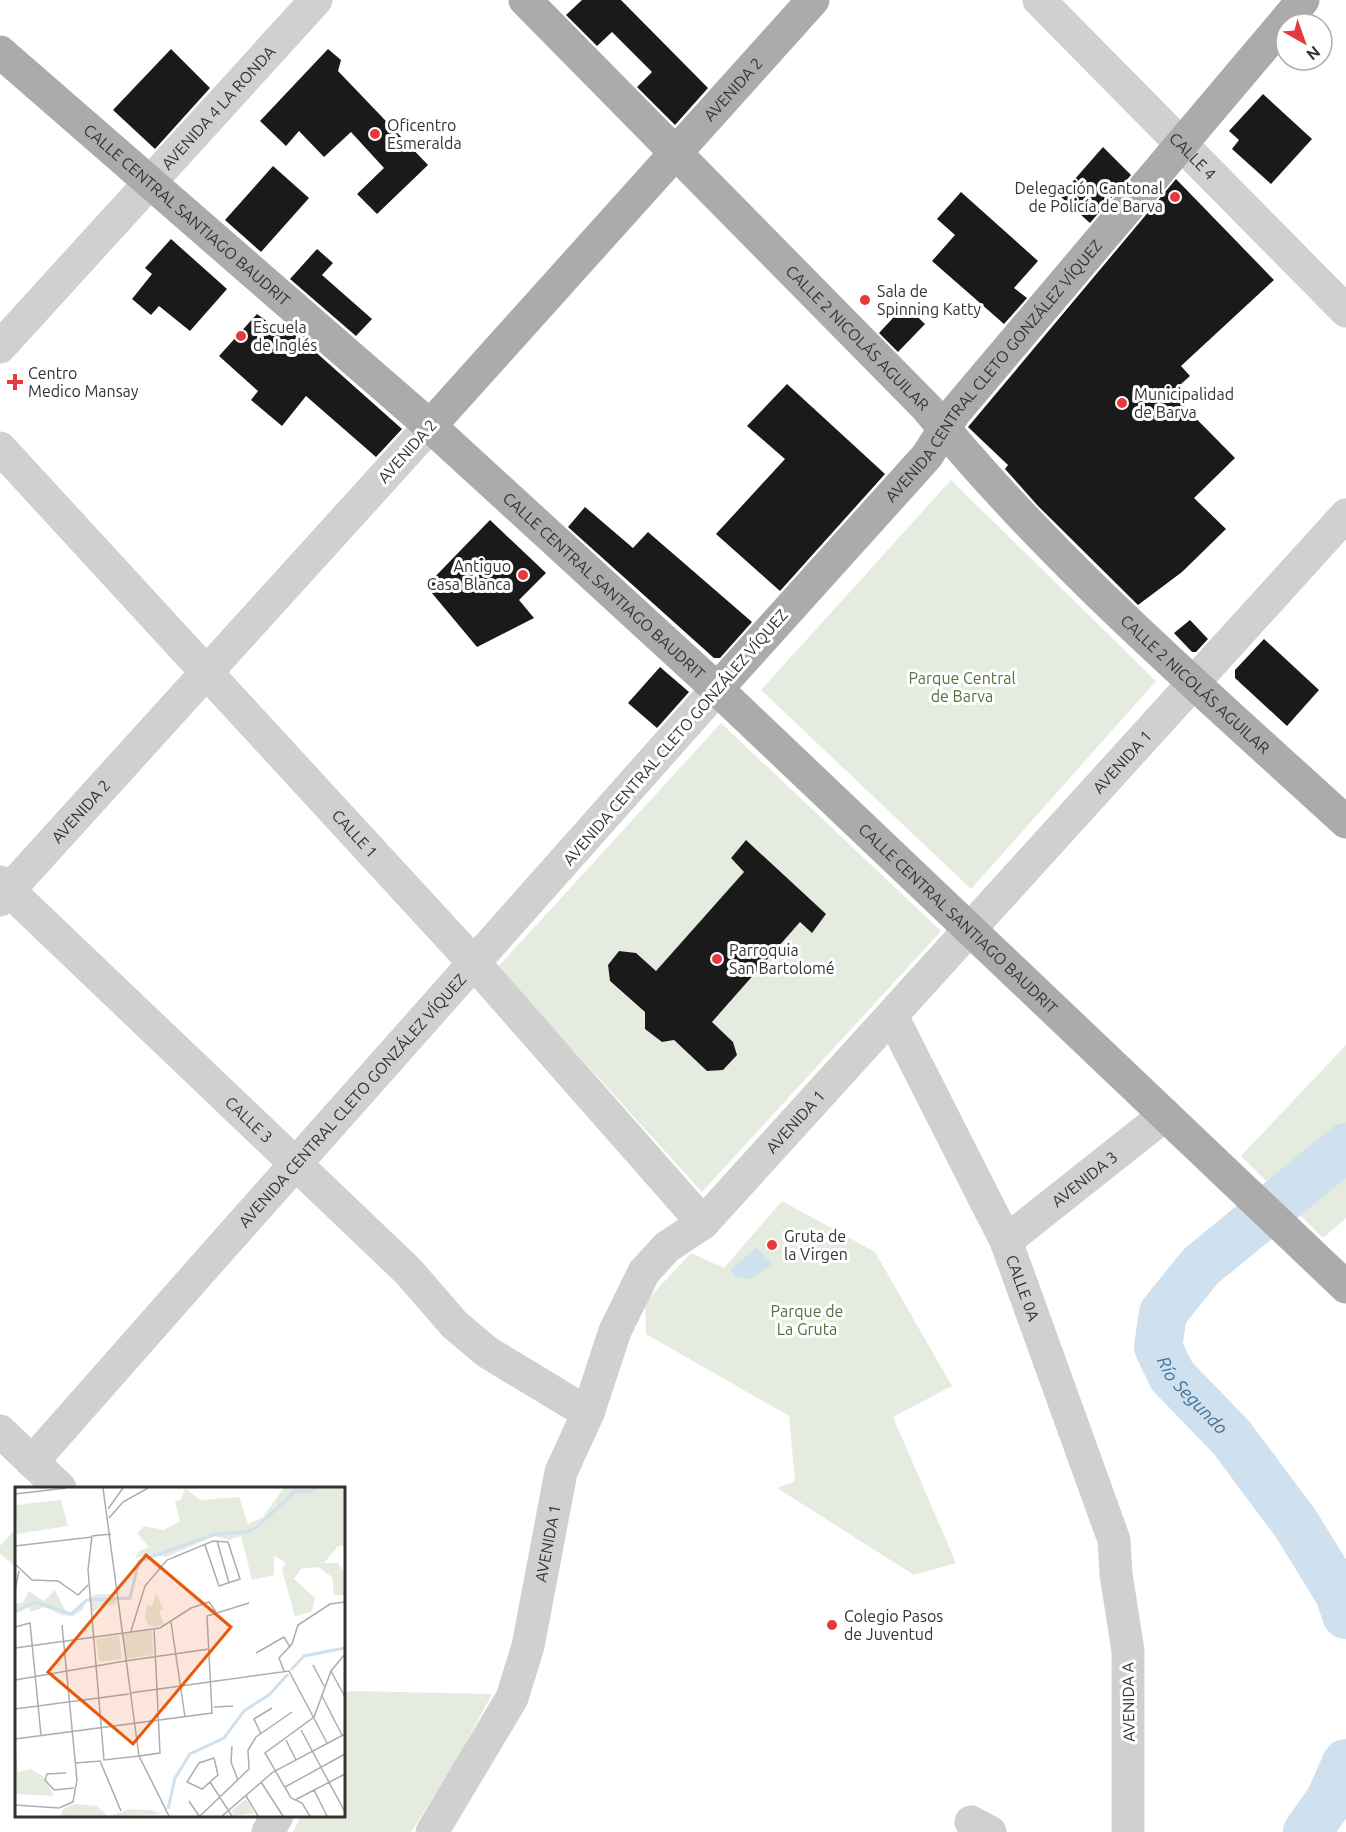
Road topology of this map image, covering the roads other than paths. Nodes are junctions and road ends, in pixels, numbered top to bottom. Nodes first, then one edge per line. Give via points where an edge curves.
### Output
1 (316, 0) edge
2 (525, 0) edge
3 (813, 0) edge
4 (1039, 0) edge
5 (1303, 0) edge
6 (0, 52) edge
7 (1182, 145) junction
8 (676, 153) junction
9 (150, 181) junction
10 (1346, 311) edge
11 (0, 347) edge
12 (430, 426) junction
13 (944, 429) junction
14 (0, 448) edge
15 (1346, 515) edge
16 (206, 672) junction
17 (1193, 684) junction
18 (717, 689) junction
19 (1346, 822) edge
20 (3, 891) edge
21 (970, 930) junction
22 (475, 964) junction
23 (892, 1016) junction
24 (1165, 1115) junction
25 (295, 1162) junction
26 (703, 1223) junction
27 (1006, 1241) junction
28 (1346, 1287) edge
29 (588, 1413) junction
30 (0, 1431) edge
31 (32, 1462) junction
32 (59, 1487) edge
33 (1116, 1574) joint
34 (276, 1817) edge
35 (268, 1832) edge
36 (432, 1832) edge
37 (1128, 1832) edge

1 - 9 street, AVENIDA 4 LA RONDA
2 - 8 main road, CALLE 2 NICOLÁS AGUILAR
3 - 8 main road, AVENIDA 2
4 - 7 street, CALLE 4
5 - 7 main road, AVENIDA CENTRAL CLETO GONZÁLEZ VÍQUEZ
6 - 9 main road, CALLE CENTRAL SANTIAGO BAUDRIT
7 - 10 street, CALLE 4
7 - 13 main road, AVENIDA CENTRAL CLETO GONZÁLEZ VÍQUEZ
8 - 12 main road, AVENIDA 2
8 - 13 main road, CALLE 2 NICOLÁS AGUILAR
9 - 11 street, AVENIDA 4 LA RONDA
9 - 12 main road, CALLE CENTRAL SANTIAGO BAUDRIT
12 - 16 street, AVENIDA 2
12 - 18 main road, CALLE CENTRAL SANTIAGO BAUDRIT
13 - 17 main road, CALLE 2 NICOLÁS AGUILAR via 968,458
13 - 18 main road, AVENIDA CENTRAL CLETO GONZÁLEZ VÍQUEZ via 927,456
14 - 16 street, CALLE 1
15 - 17 street, AVENIDA 1
16 - 20 street, AVENIDA 2
16 - 22 street, CALLE 1
17 - 19 main road, CALLE 2 NICOLÁS AGUILAR
17 - 21 street, AVENIDA 1
18 - 21 main road, CALLE CENTRAL SANTIAGO BAUDRIT
18 - 22 street, AVENIDA CENTRAL CLETO GONZÁLEZ VÍQUEZ
20 - 25 street, CALLE 3
21 - 23 street, AVENIDA 1
21 - 24 main road, CALLE CENTRAL SANTIAGO BAUDRIT
22 - 25 street, AVENIDA CENTRAL CLETO GONZÁLEZ VÍQUEZ
22 - 26 street, CALLE 1
23 - 26 street, AVENIDA 1
23 - 27 street, CALLE 0A
24 - 27 street, AVENIDA 3
24 - 28 main road, CALLE CENTRAL SANTIAGO BAUDRIT
25 - 29 street, CALLE 3 via 408,1271 454,1324 487,1352
25 - 31 street, AVENIDA CENTRAL CLETO GONZÁLEZ VÍQUEZ
26 - 29 street, AVENIDA 1 via 668,1247 644,1272 615,1331
27 - 33 street, CALLE 0A via 1114,1540
29 - 36 street, AVENIDA 1 via 561,1472 528,1646 512,1698
30 - 31 street
31 - 32 street
33 - 37 street, AVENIDA A via 1128,1651
34 - 35 street

